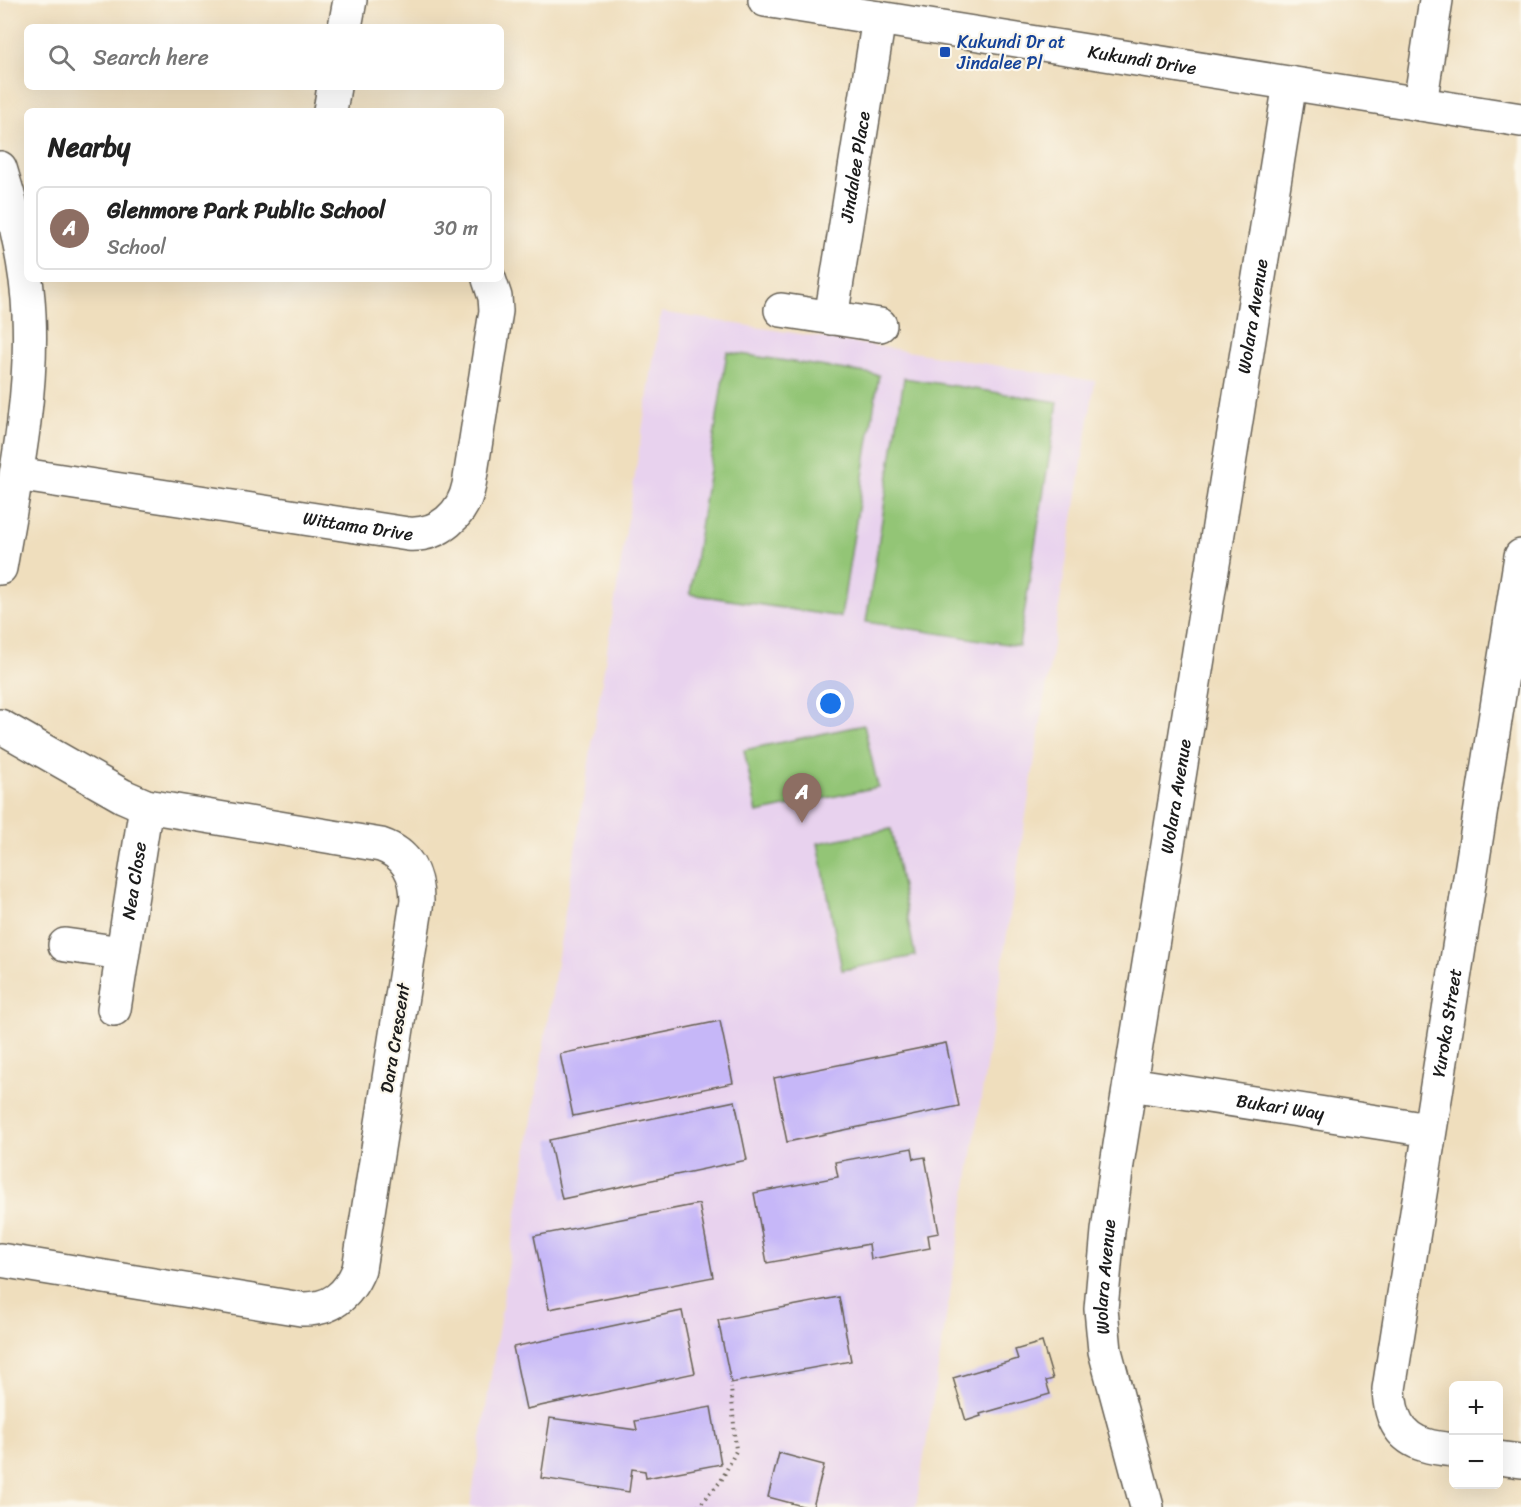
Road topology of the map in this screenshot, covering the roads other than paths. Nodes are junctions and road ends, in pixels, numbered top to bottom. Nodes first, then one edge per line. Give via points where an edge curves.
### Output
1 (350, 0) edge
2 (765, 0) edge
3 (1436, 0) edge
4 (879, 18) junction
5 (346, 24) edge
6 (1290, 83) junction
7 (334, 90) edge
8 (1420, 104) junction
9 (330, 108) edge
10 (1521, 120) edge
11 (0, 168) edge
12 (24, 272) edge
13 (25, 282) edge
14 (490, 282) edge
15 (781, 310) dead end
16 (831, 318) junction
17 (880, 325) dead end
18 (16, 474) junction
19 (1521, 556) edge
20 (0, 568) edge
21 (1510, 693) edge
22 (0, 726) edge
23 (146, 806) junction
24 (65, 945) dead end
25 (122, 953) junction
26 (114, 1009) dead end
27 (1130, 1084) junction
28 (1429, 1130) junction
29 (0, 1260) edge
30 (1449, 1449) edge
31 (1503, 1459) edge
32 (1521, 1461) edge
33 (1147, 1507) edge

1 - 5 street
2 - 4 street, Kukundi Drive
3 - 8 street
4 - 6 street, Kukundi Drive
4 - 16 street, Jindalee Place
6 - 8 street, Kukundi Drive
6 - 27 street, Wolara Avenue
7 - 9 street
8 - 10 street, Kukundi Drive
11 - 12 street
13 - 18 street via 29,316 27,388
14 - 18 street, Wittama Drive via 496,311 469,485 458,513 438,529 408,534
15 - 16 street
16 - 17 street
18 - 20 street
19 - 21 street, Yuroka Street
21 - 28 street, Yuroka Street
22 - 23 street, Dara Crescent
23 - 25 street, Nea Close
23 - 29 street, Dara Crescent via 381,845 392,849 410,868 417,901 359,1269 339,1299 311,1309
24 - 25 street
25 - 26 street, Nea Close
27 - 28 street, Bukari Way
27 - 33 street, Wolara Avenue via 1108,1231 1101,1309 1105,1351
28 - 30 street, Yuroka Street via 1389,1401 1402,1431 1426,1446
31 - 32 street

